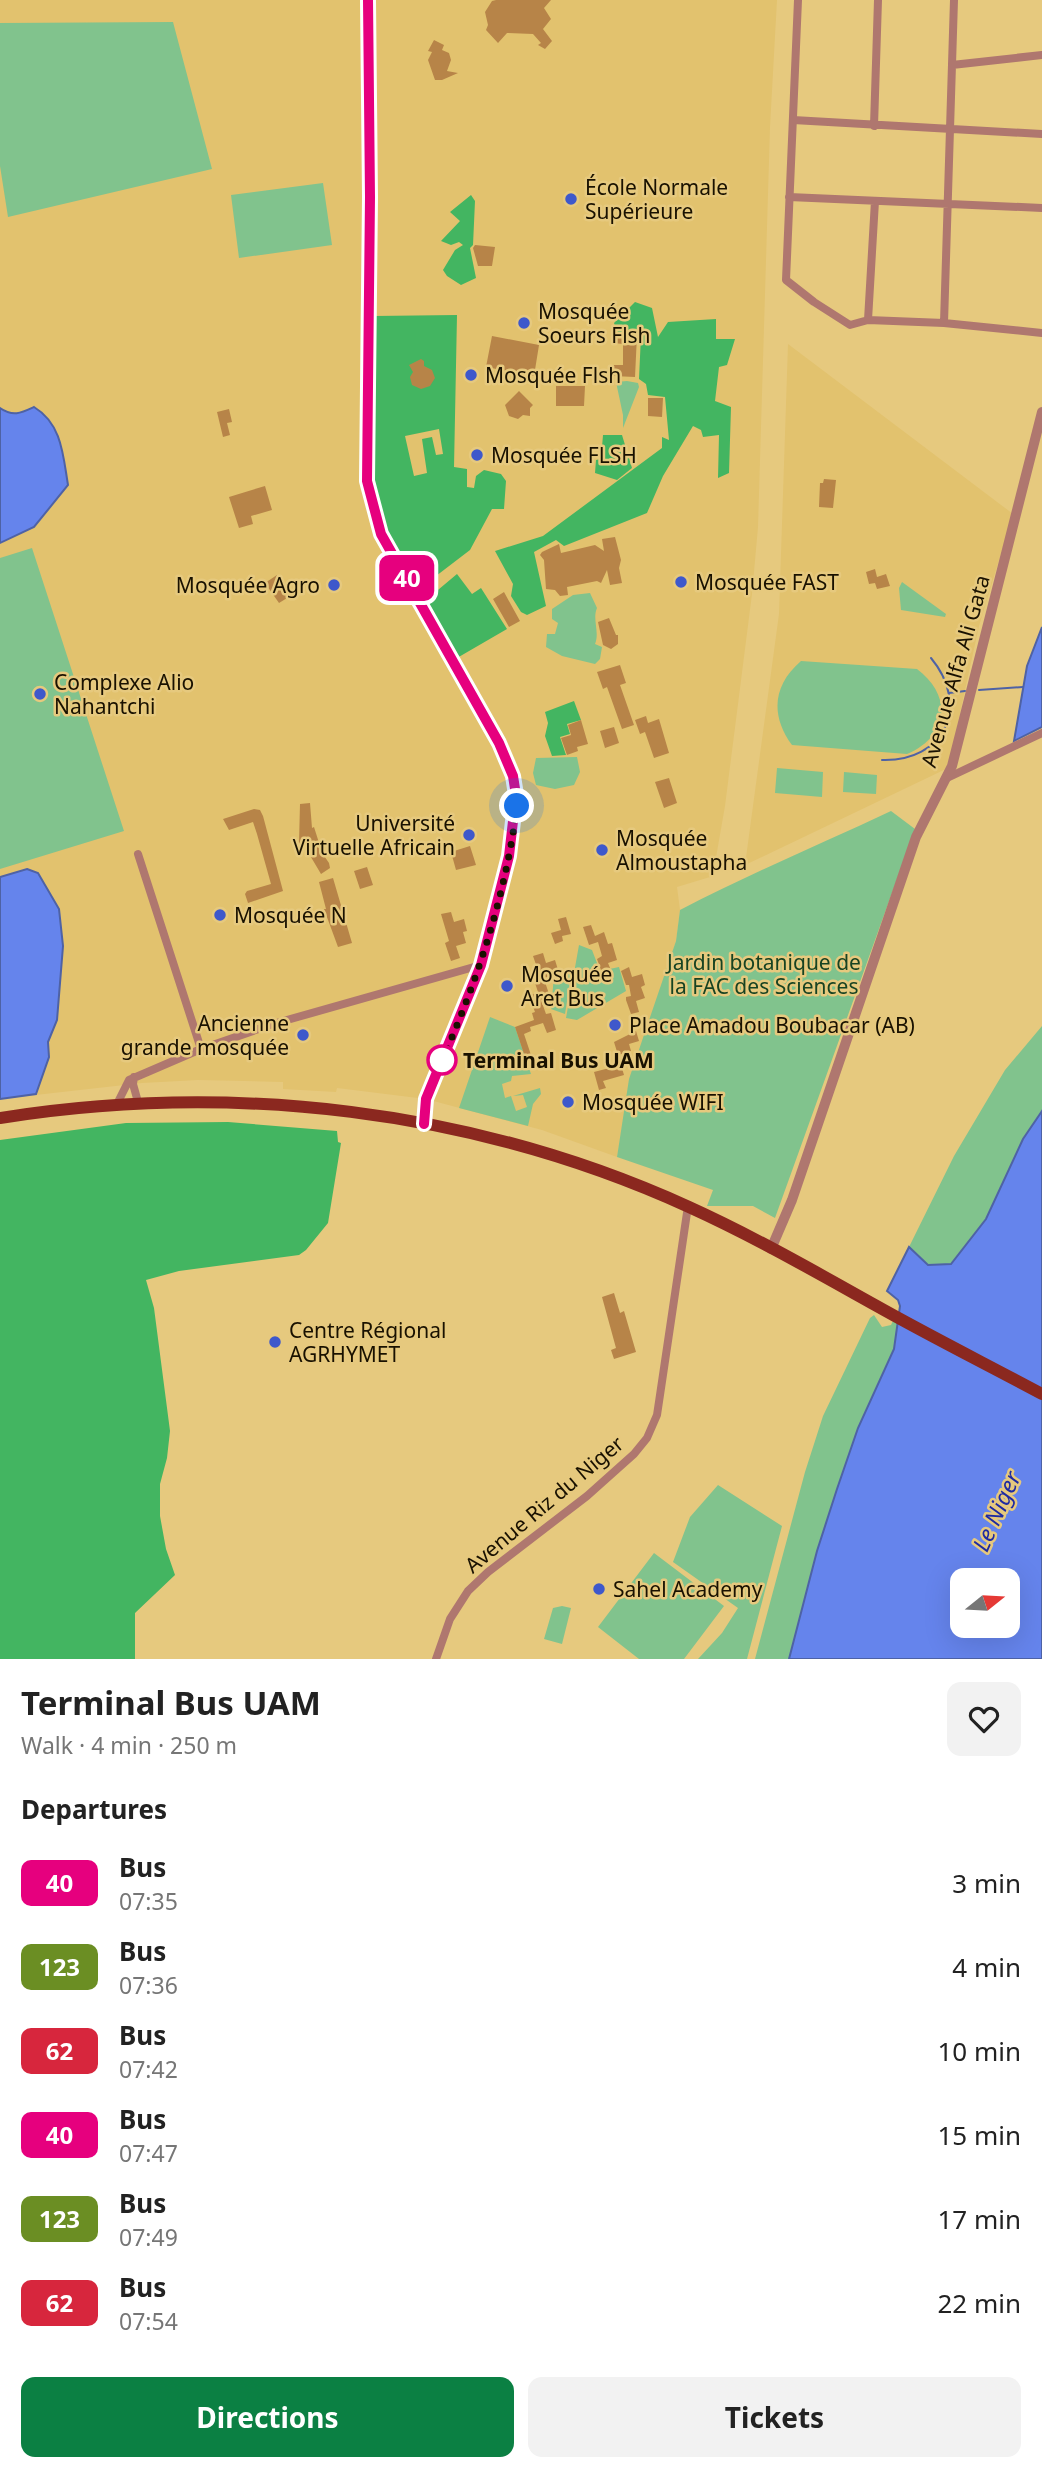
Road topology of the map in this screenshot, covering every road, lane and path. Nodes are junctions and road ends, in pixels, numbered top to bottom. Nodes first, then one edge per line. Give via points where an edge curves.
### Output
1 (368, 0) edge
2 (797, 0) edge
3 (878, 0) edge
4 (954, 0) edge
5 (1042, 55) edge
6 (952, 65) junction
7 (793, 120) junction
8 (874, 126) junction
9 (950, 130) junction
10 (1042, 134) edge
11 (789, 197) junction
12 (875, 201) junction
13 (948, 203) junction
14 (1042, 208) edge
15 (868, 320) junction
16 (944, 323) junction
17 (1042, 333) edge
18 (1042, 412) edge
19 (1042, 733) edge
20 (945, 779) junction
21 (138, 854) dead end
22 (481, 965) junction
23 (201, 1049) junction
24 (134, 1077) junction
25 (138, 1102) junction
26 (117, 1104) junction
27 (0, 1118) edge
28 (424, 1124) junction
29 (688, 1206) junction
30 (771, 1249) junction
31 (1042, 1394) edge
32 (436, 1659) edge

1 - 22 street via 367,481 380,531 466,681 513,776 514,825
2 - 7 street
3 - 8 street
4 - 6 street
5 - 6 street
6 - 9 street
7 - 8 street
7 - 11 street
8 - 9 street
9 - 10 street
9 - 13 street
11 - 12 street
11 - 15 street via 786,280 845,323
12 - 13 street
12 - 15 street
13 - 14 street
13 - 16 street
15 - 16 street
16 - 17 street
18 - 20 street, Avenue Alfa Ali Gata via 989,629
19 - 20 street
20 - 30 street, Avenue Alfa Ali Gata via 916,837 792,1200
21 - 23 street
22 - 23 street
22 - 28 street via 426,1099
23 - 24 street
24 - 25 street
24 - 26 street
25 - 26 main road
25 - 28 main road via 260,1103
26 - 27 main road
28 - 29 main road via 540,1151
29 - 30 main road
29 - 32 street, Avenue Riz du Niger via 657,1415 647,1438 597,1488 468,1591 450,1619
30 - 31 main road

